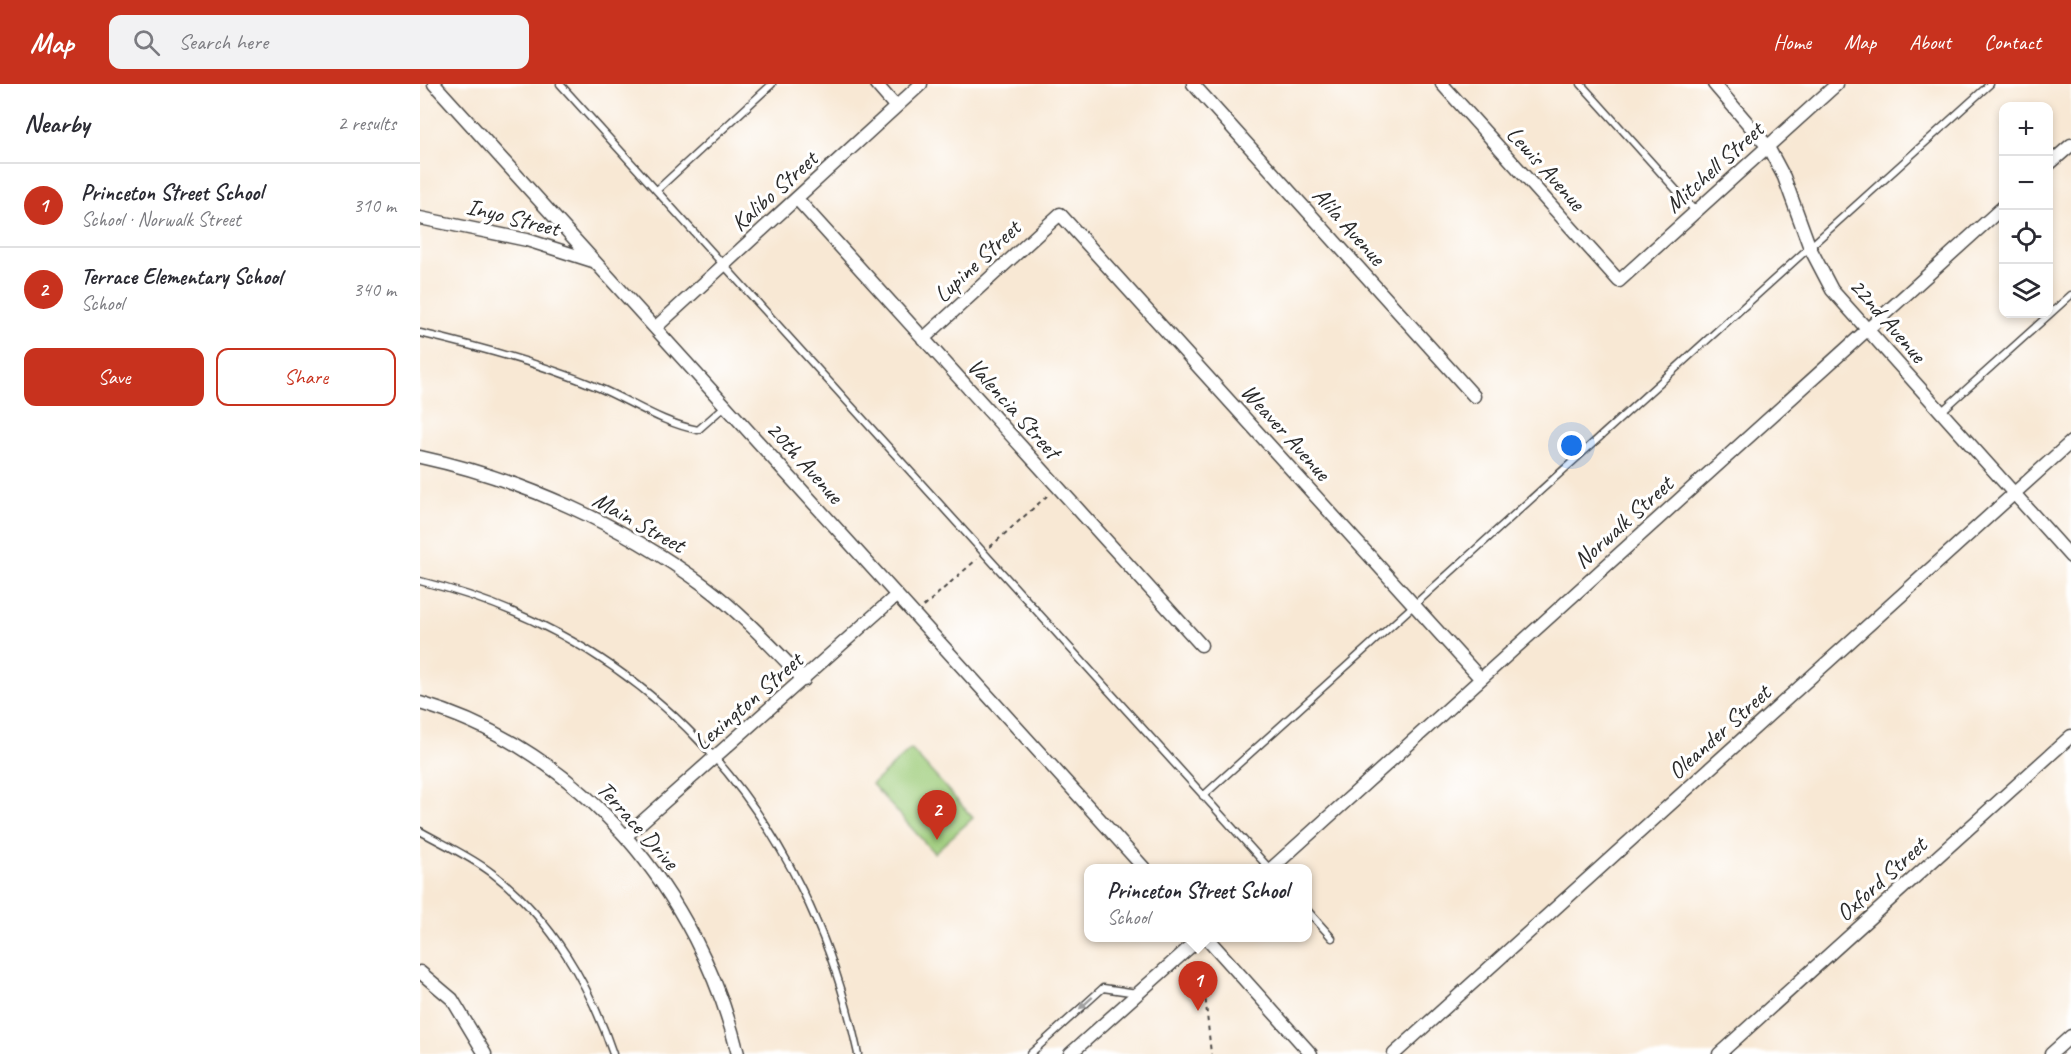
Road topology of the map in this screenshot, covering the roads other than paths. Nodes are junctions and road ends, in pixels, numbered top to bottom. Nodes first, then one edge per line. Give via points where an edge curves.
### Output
1 (434, 84) edge
2 (560, 84) edge
3 (771, 84) edge
4 (876, 84) edge
5 (921, 84) edge
6 (1442, 84) edge
7 (1581, 84) edge
8 (1714, 84) edge
9 (1838, 84) edge
10 (1990, 84) edge
11 (1197, 85) edge
12 (896, 106) junction
13 (2071, 145) edge
14 (1768, 147) junction
15 (2053, 161) edge
16 (657, 190) junction
17 (797, 199) junction
18 (2000, 210) edge
19 (1696, 212) junction
20 (1060, 214) joint
21 (420, 218) edge
22 (1810, 248) junction
23 (594, 261) junction
24 (723, 265) junction
25 (1619, 281) joint
26 (2071, 295) edge
27 (655, 328) junction
28 (1867, 329) junction
29 (420, 333) edge
30 (923, 339) junction
31 (1474, 396) dead end
32 (725, 406) junction
33 (1941, 412) junction
34 (2071, 441) edge
35 (420, 457) edge
36 (2014, 493) junction
37 (2071, 557) edge
38 (420, 581) edge
39 (897, 595) junction
40 (1414, 605) junction
41 (1201, 645) dead end
42 (1481, 679) junction
43 (804, 680) junction
44 (420, 703) edge
45 (2071, 736) edge
46 (716, 757) junction
47 (1203, 796) junction
48 (420, 831) edge
49 (626, 836) junction
50 (1140, 864) edge
51 (1266, 864) edge
52 (1274, 864) edge
53 (1312, 916) edge
54 (1332, 938) dead end
55 (1195, 942) edge
56 (1211, 942) edge
57 (420, 972) edge
58 (1138, 993) junction
59 (2071, 1036) edge
60 (485, 1054) edge
61 (613, 1054) edge
62 (738, 1054) edge
63 (858, 1054) edge
64 (1030, 1054) edge
65 (1070, 1054) edge
66 (1311, 1054) edge
67 (1394, 1054) edge
68 (1719, 1054) edge
69 (2051, 1054) edge

1 - 23 street, 20th Avenue
2 - 16 lane
3 - 16 lane
4 - 12 street
5 - 12 street, Kalibo Street
6 - 25 street, Lewis Avenue
7 - 19 lane
8 - 14 street, 22nd Avenue
9 - 14 street, Mitchell Street
10 - 22 lane
11 - 31 street, Alila Avenue
12 - 17 street, Kalibo Street
13 - 15 street
14 - 19 street, Mitchell Street
14 - 22 street, 22nd Avenue via 1784,177
16 - 24 lane
17 - 24 street, Kalibo Street
17 - 30 street, Valencia Street
18 - 28 street, Norwalk Street
19 - 25 street, Mitchell Street
20 - 30 street, Lupine Street
20 - 40 street, Weaver Avenue
21 - 23 street, Inyo Street via 527,240
22 - 28 street, 22nd Avenue via 1832,290
22 - 40 lane
23 - 27 street, 20th Avenue
24 - 27 street, Kalibo Street
24 - 47 lane
26 - 33 lane
27 - 32 street, 20th Avenue
28 - 33 street, 22nd Avenue
28 - 42 street, Norwalk Street
29 - 32 lane via 491,350 596,387 677,426 698,430
30 - 41 street, Valencia Street
32 - 39 street, 20th Avenue
33 - 36 street, 22nd Avenue
34 - 36 street, Oleander Street
35 - 43 street, Main Street via 526,488 648,547 706,587 758,632
36 - 37 street, 22nd Avenue
36 - 67 street, Oleander Street
38 - 46 lane via 494,603 558,633 615,668 672,713
39 - 43 street, Lexington Street
39 - 50 street, 20th Avenue
40 - 42 street, Weaver Avenue
40 - 47 lane
42 - 52 street, Norwalk Street
43 - 46 street, Lexington Street
44 - 49 street, Terrace Drive via 473,723 523,749 585,795
45 - 68 street, Oxford Street
46 - 49 street, Lexington Street
46 - 63 lane via 767,826 806,897 836,967
47 - 51 lane
48 - 61 lane via 492,873 541,920 574,966 596,1008
49 - 62 street, Terrace Drive via 688,921 719,992
53 - 54 lane
55 - 58 street
56 - 66 street
57 - 60 street via 452,999
58 -> 64 lane via 1103,988
58 - 65 street
59 - 69 street

